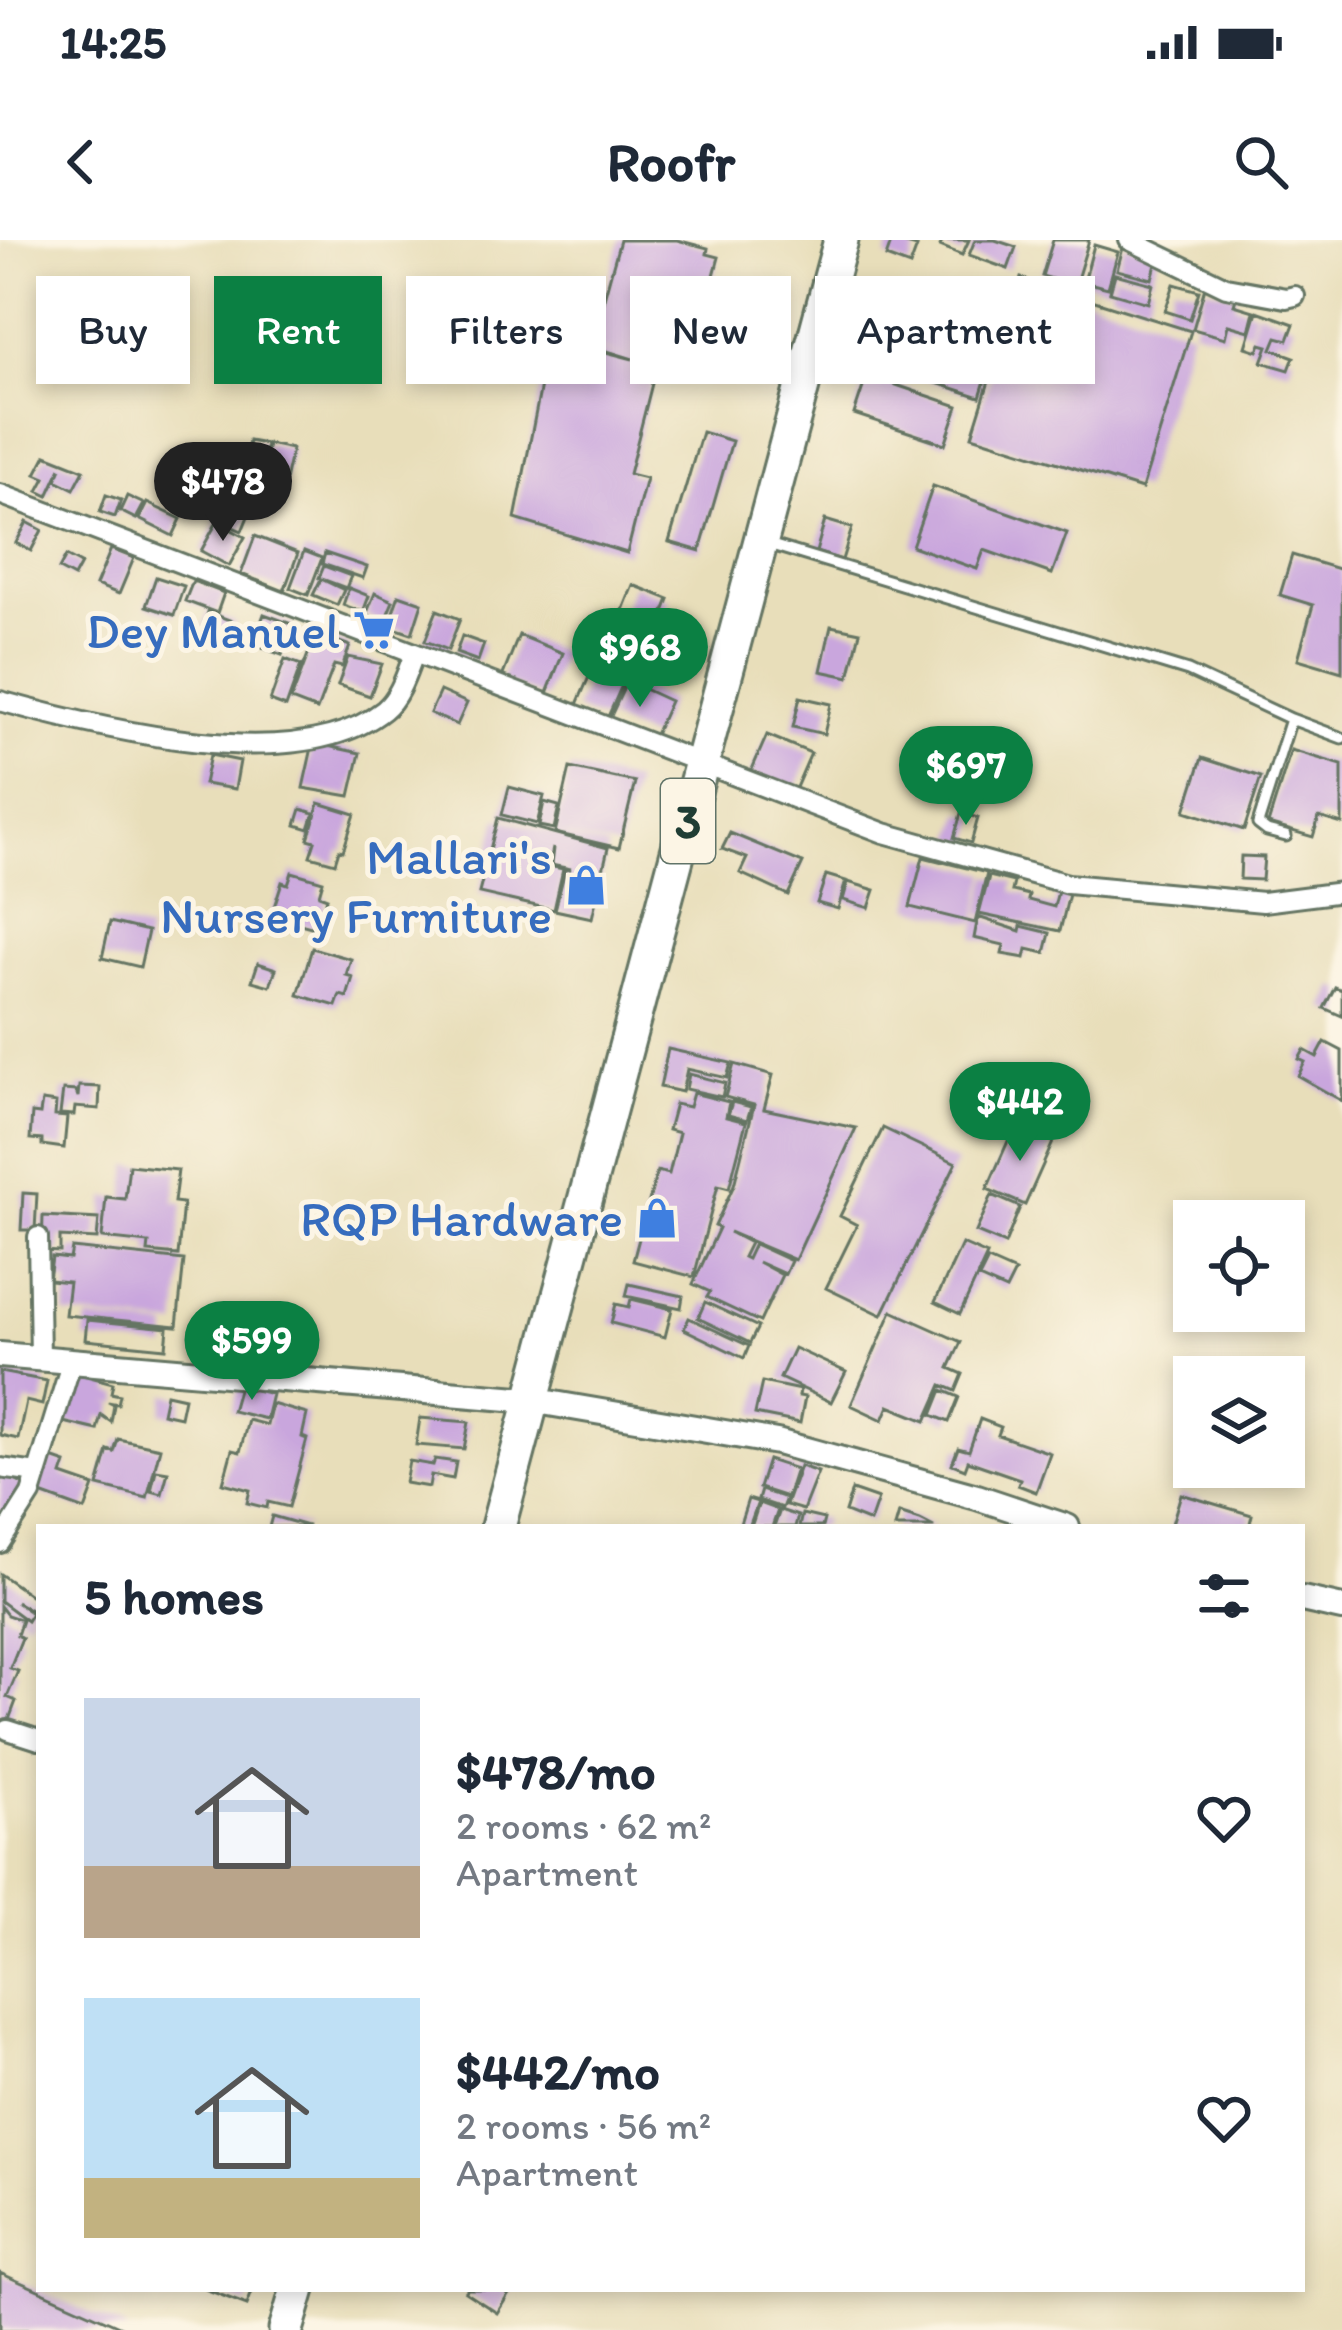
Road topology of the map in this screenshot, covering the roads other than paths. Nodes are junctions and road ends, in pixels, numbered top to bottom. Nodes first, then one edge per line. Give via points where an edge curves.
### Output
1 (841, 240) edge
2 (1129, 240) edge
3 (1295, 296) dead end
4 (0, 494) edge
5 (762, 542) junction
6 (414, 654) junction
7 (0, 701) edge
8 (1291, 719) junction
9 (1342, 738) edge
10 (703, 765) junction
11 (1286, 836) dead end
12 (1342, 892) edge
13 (38, 1237) dead end
14 (0, 1355) edge
15 (40, 1358) junction
16 (72, 1361) junction
17 (531, 1400) junction
18 (0, 1468) edge
19 (38, 1473) junction
20 (499, 1524) edge
21 (1057, 1524) edge
22 (0, 1543) edge
23 (1305, 1600) edge
24 (1342, 1608) edge
25 (8, 1730) dead end
26 (36, 1739) edge
27 (297, 2292) edge
28 (286, 2330) edge

1 - 5 highway, 3
2 - 3 street via 1226,287
4 - 6 street
5 - 8 lane via 1188,671
5 - 10 highway, 3
6 - 7 street via 388,708 354,728 275,746 85,724
6 - 10 street
8 - 9 lane
8 - 11 lane via 1258,824
10 - 12 street via 884,833 1068,884 1263,902
10 - 17 highway, 3
13 - 15 street
14 - 15 street
15 - 16 street
16 - 17 street
16 - 19 street
17 - 20 highway, 3
17 - 21 street via 777,1442
18 - 19 street
19 - 22 street
23 - 24 street
25 - 26 street
27 - 28 highway

